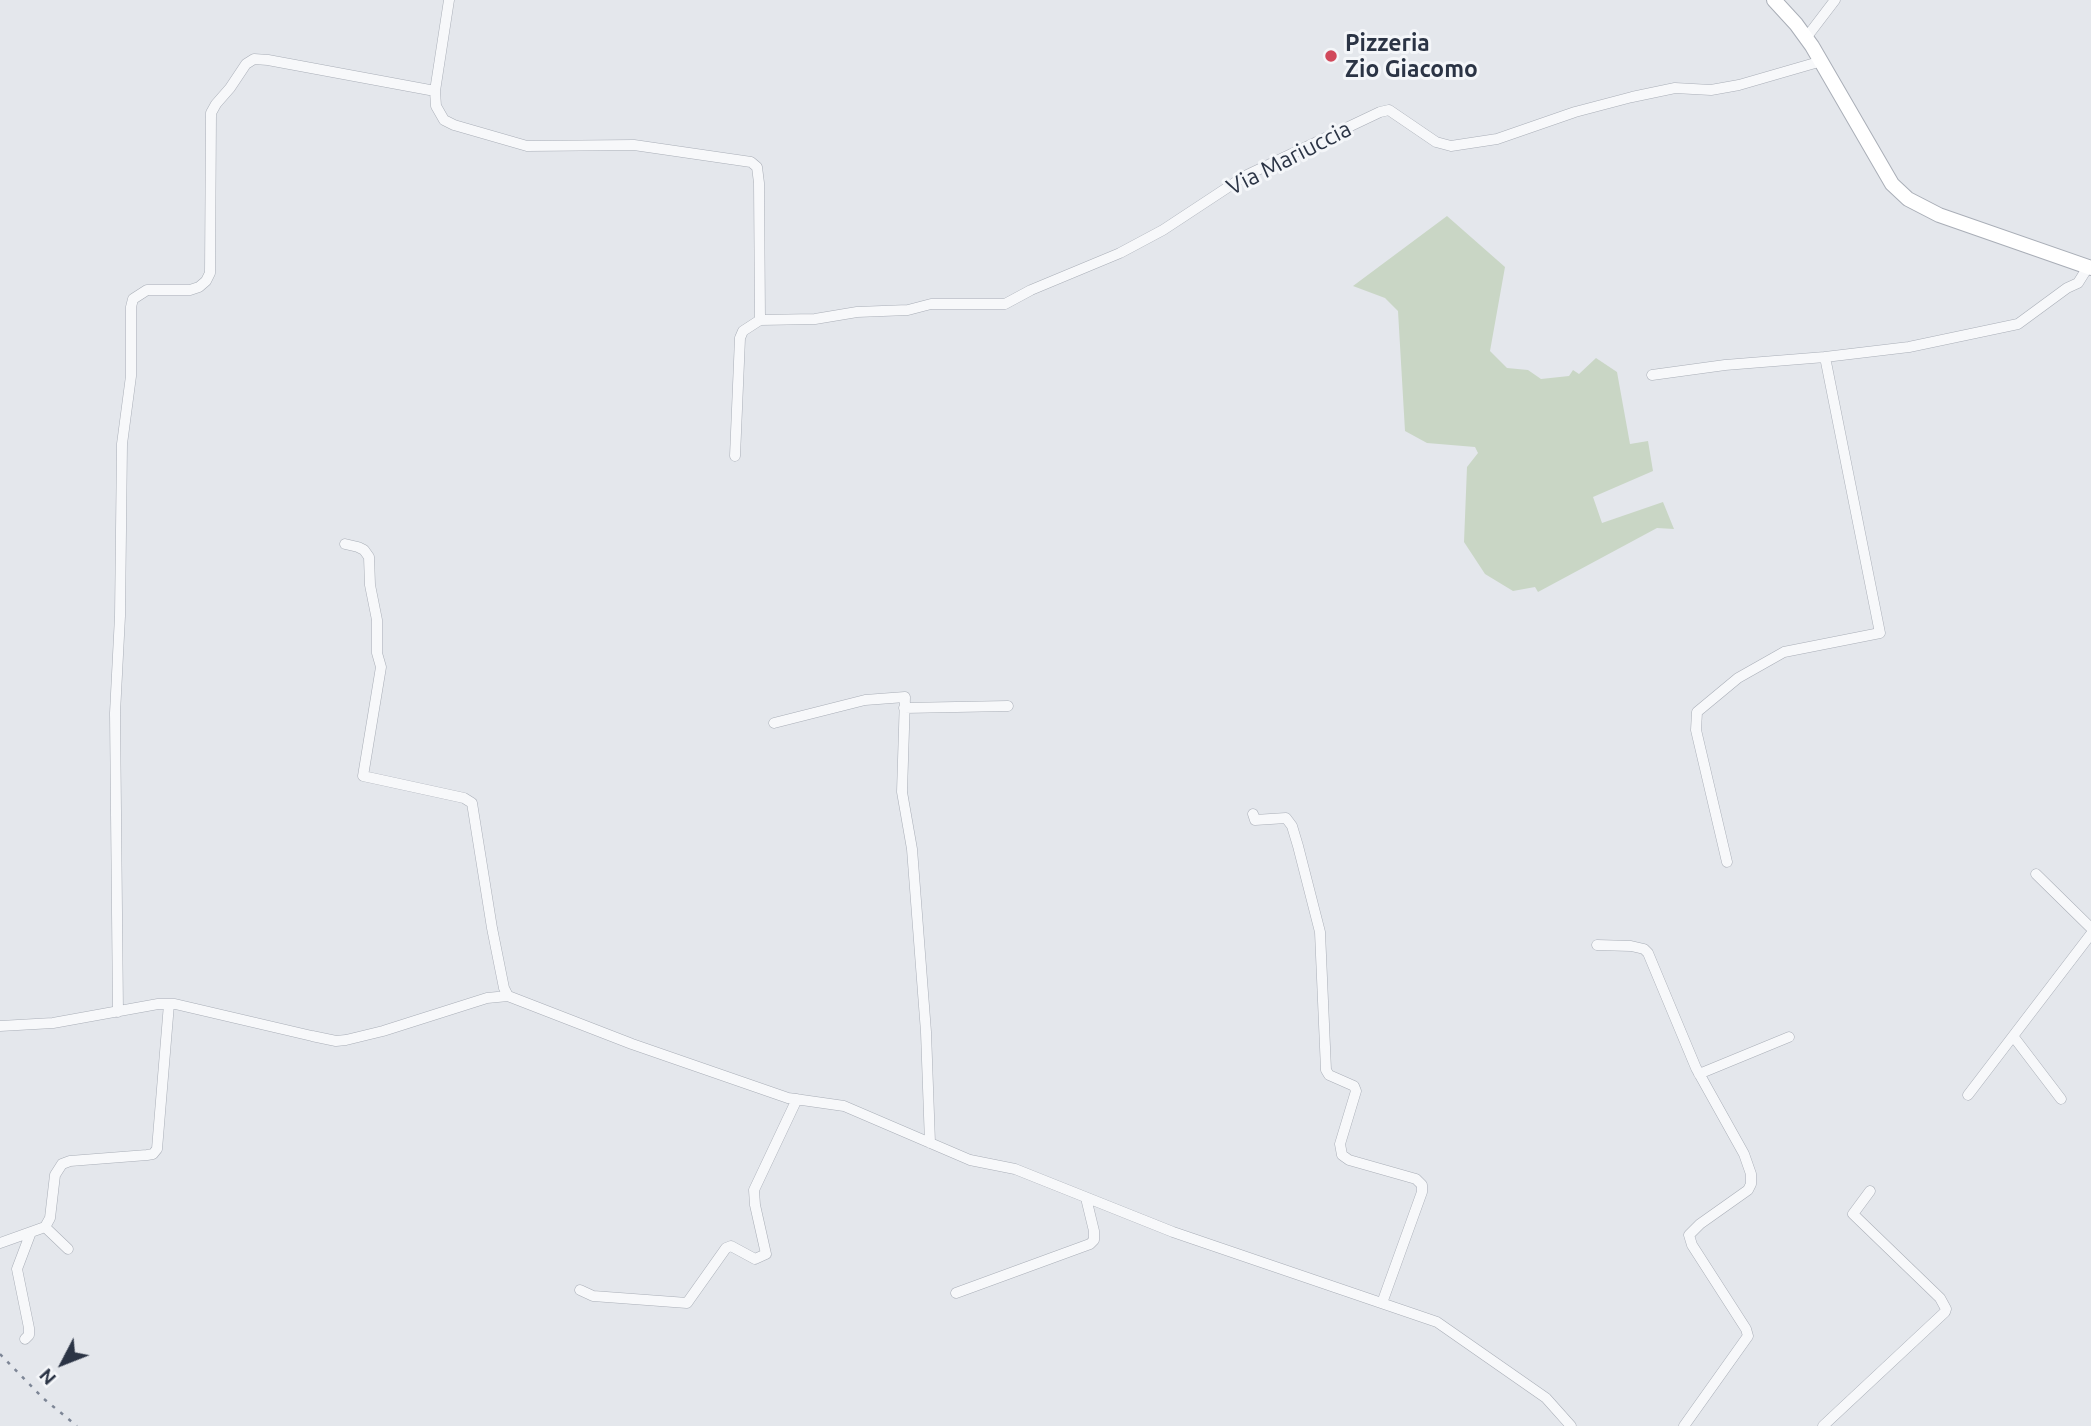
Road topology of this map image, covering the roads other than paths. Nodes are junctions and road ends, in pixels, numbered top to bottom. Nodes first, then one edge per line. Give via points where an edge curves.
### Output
1 (449, 0) edge
2 (1773, 0) edge
3 (1835, 0) edge
4 (1806, 38) junction
5 (1822, 61) junction
6 (435, 91) junction
7 (2089, 267) edge
8 (760, 320) junction
9 (1825, 357) junction
10 (1652, 375) dead end
11 (735, 456) dead end
12 (345, 544) dead end
13 (1008, 706) dead end
14 (904, 708) junction
15 (774, 723) dead end
16 (1253, 814) dead end
17 (1727, 862) dead end
18 (2036, 874) dead end
19 (2091, 928) edge
20 (2091, 934) edge
21 (1597, 945) dead end
22 (508, 996) junction
23 (169, 1004) junction
24 (118, 1012) junction
25 (0, 1026) edge
26 (2013, 1036) junction
27 (1789, 1037) dead end
28 (1699, 1073) junction
29 (1968, 1095) dead end
30 (797, 1099) junction
31 (2061, 1099) dead end
32 (930, 1143) junction
33 (1870, 1191) dead end
34 (1086, 1198) junction
35 (45, 1227) junction
36 (31, 1232) junction
37 (0, 1243) edge
38 (68, 1249) dead end
39 (580, 1290) dead end
40 (956, 1293) dead end
41 (1381, 1303) junction
42 (25, 1339) dead end
43 (1571, 1426) edge
44 (1684, 1426) edge
45 (1823, 1426) edge

1 - 6 street
2 - 4 main road
3 - 4 street
4 - 5 main road
5 - 7 main road via 1892,184 1908,199 1939,215
5 - 8 street, Via Mariuccia via 1739,85 1711,90 1675,88 1632,97 1497,139 1451,146 1436,142 1389,110 1380,112 1245,176 1120,253 1005,304 931,304 815,320
6 - 8 street via 444,120 527,146 634,145 751,162 759,174
6 - 24 street via 268,60 246,64 211,113 210,273 206,281 190,290 147,290 133,299 131,376 122,444 115,713
7 - 9 street via 2078,283 2018,324 1909,347
8 - 11 street via 740,338
9 - 10 street
9 - 17 street via 1880,633 1784,652 1738,678 1697,712 1696,730
12 - 22 street via 364,550 370,560 381,667 363,776 472,803
13 - 14 street
14 - 15 street via 905,697 865,700
14 - 32 street via 902,792 913,857
16 - 41 street via 1255,820 1286,818 1298,846 1320,932 1326,1070 1356,1090 1340,1144 1342,1155 1416,1179 1422,1185
18 - 19 street
20 - 26 street
21 - 28 street via 1631,946 1648,953
22 - 23 street via 336,1041
22 - 30 street via 632,1044
23 - 24 street
23 - 35 street via 157,1149 147,1155 62,1164 55,1175
24 - 25 street
26 - 29 street
26 - 31 street
27 - 28 street
28 - 44 street via 1744,1154 1751,1179 1748,1190 1700,1224 1689,1238 1748,1336
30 - 32 street via 844,1106
30 - 39 street via 754,1190 766,1254 755,1259 731,1246 726,1248 687,1303 593,1296
32 - 34 street via 970,1160 1016,1169
33 - 45 street via 1853,1214 1946,1309
34 - 40 street via 1094,1231 1090,1244
34 - 41 street
35 - 36 street
35 - 38 street
36 - 37 street
36 - 42 street via 17,1269 29,1328
41 - 43 street via 1437,1322 1463,1338 1546,1398

